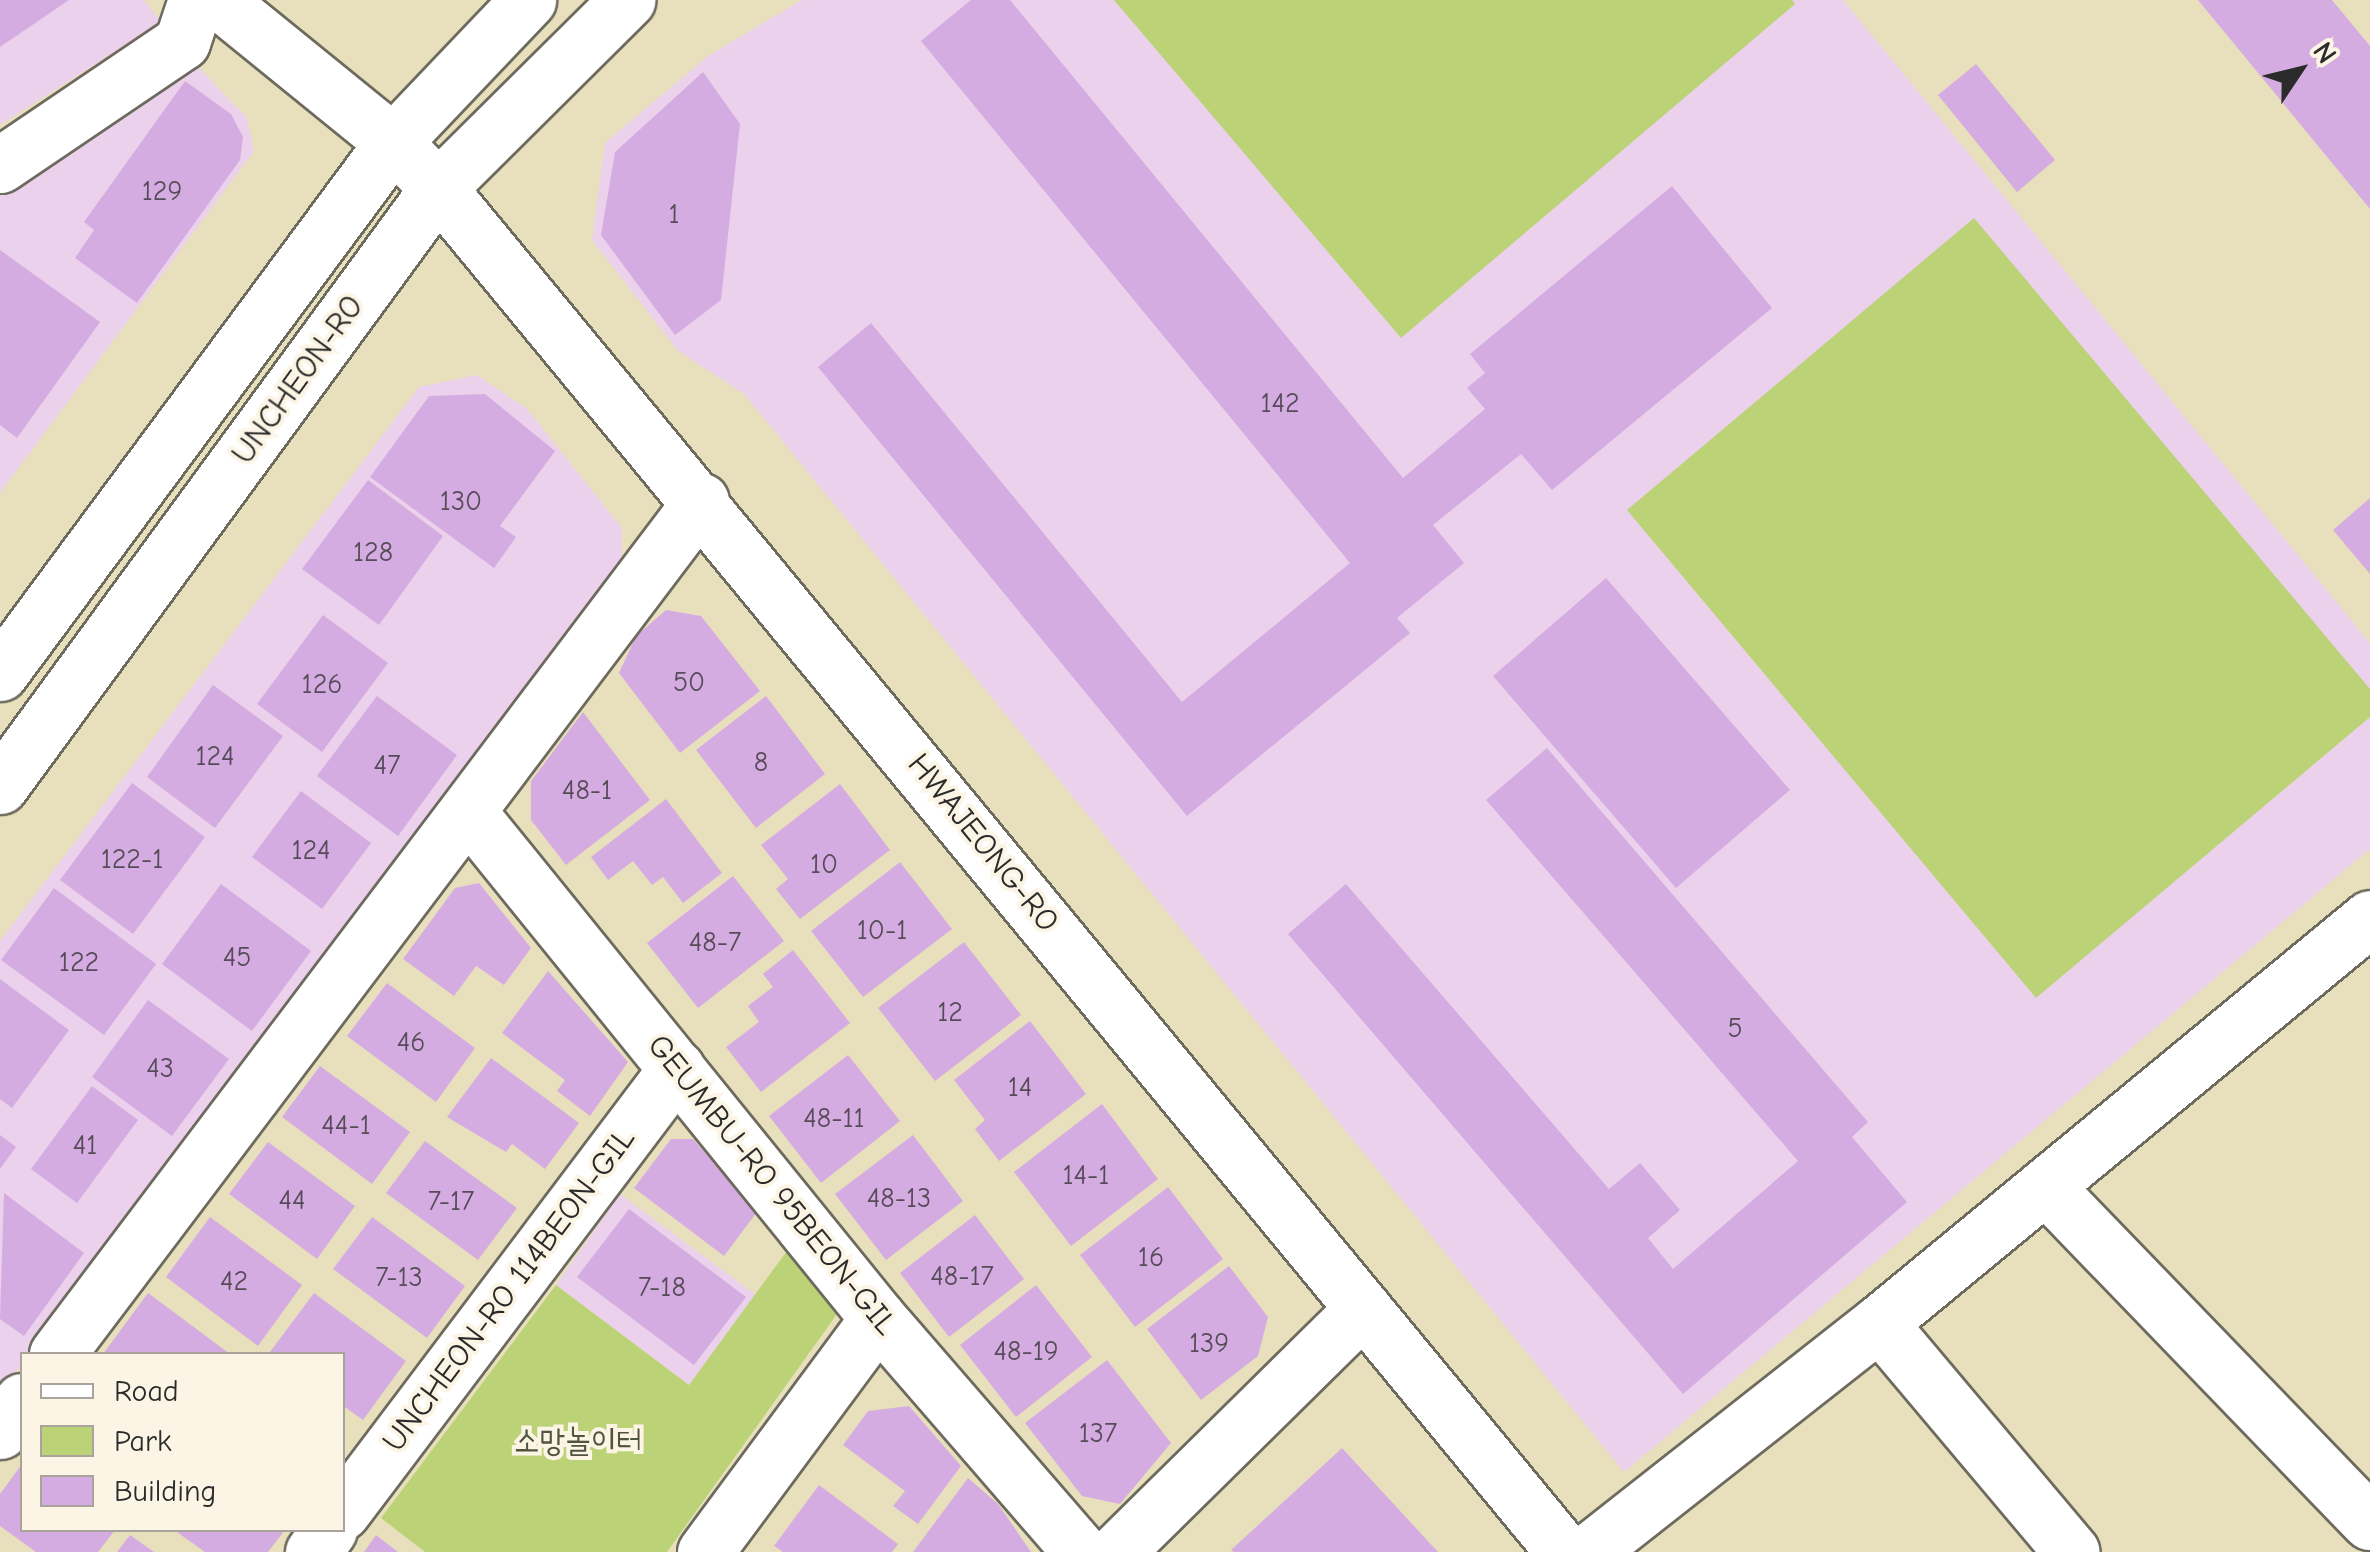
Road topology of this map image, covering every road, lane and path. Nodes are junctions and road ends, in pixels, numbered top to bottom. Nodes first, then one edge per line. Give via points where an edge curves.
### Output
1 (196, 0) edge
2 (218, 0) edge
3 (528, 0) edge
4 (627, 0) edge
5 (393, 142) junction
6 (0, 164) edge
7 (438, 188) junction
8 (700, 502) junction
9 (0, 672) edge
10 (0, 786) edge
11 (469, 813) junction
12 (2370, 918) edge
13 (677, 1068) junction
14 (2046, 1186) junction
15 (1363, 1308) junction
16 (878, 1318) junction
17 (1879, 1324) junction
18 (60, 1352) edge
19 (20, 1404) edge
20 (0, 1430) edge
21 (345, 1508) edge
22 (2370, 1522) edge
23 (328, 1532) edge
24 (313, 1552) edge
25 (705, 1552) edge
26 (1081, 1552) edge
27 (1116, 1552) edge
28 (1564, 1552) edge
29 (1588, 1552) edge
30 (2072, 1552) edge

1 - 6 street via 182,42
2 - 5 street, HWAJEONG-RO
3 - 5 street, UNCHEON-RO
4 - 7 street, UNCHEON-RO
5 - 7 street, HWAJEONG-RO
5 - 9 street, UNCHEON-RO
7 - 8 street, HWAJEONG-RO
7 - 10 street, UNCHEON-RO
8 - 11 street
8 - 15 street, HWAJEONG-RO
11 - 13 street, GEUMBU-RO 95BEON-GIL
11 - 18 street
12 - 14 street
13 - 16 street, GEUMBU-RO 95BEON-GIL
13 - 21 street, UNCHEON-RO 114BEON-GIL
14 - 17 street
14 - 22 street
15 - 27 street
15 - 28 street, HWAJEONG-RO
16 - 25 street
16 - 26 street, GEUMBU-RO 95BEON-GIL
17 - 29 street
17 - 30 street
19 - 20 street
23 - 24 street

